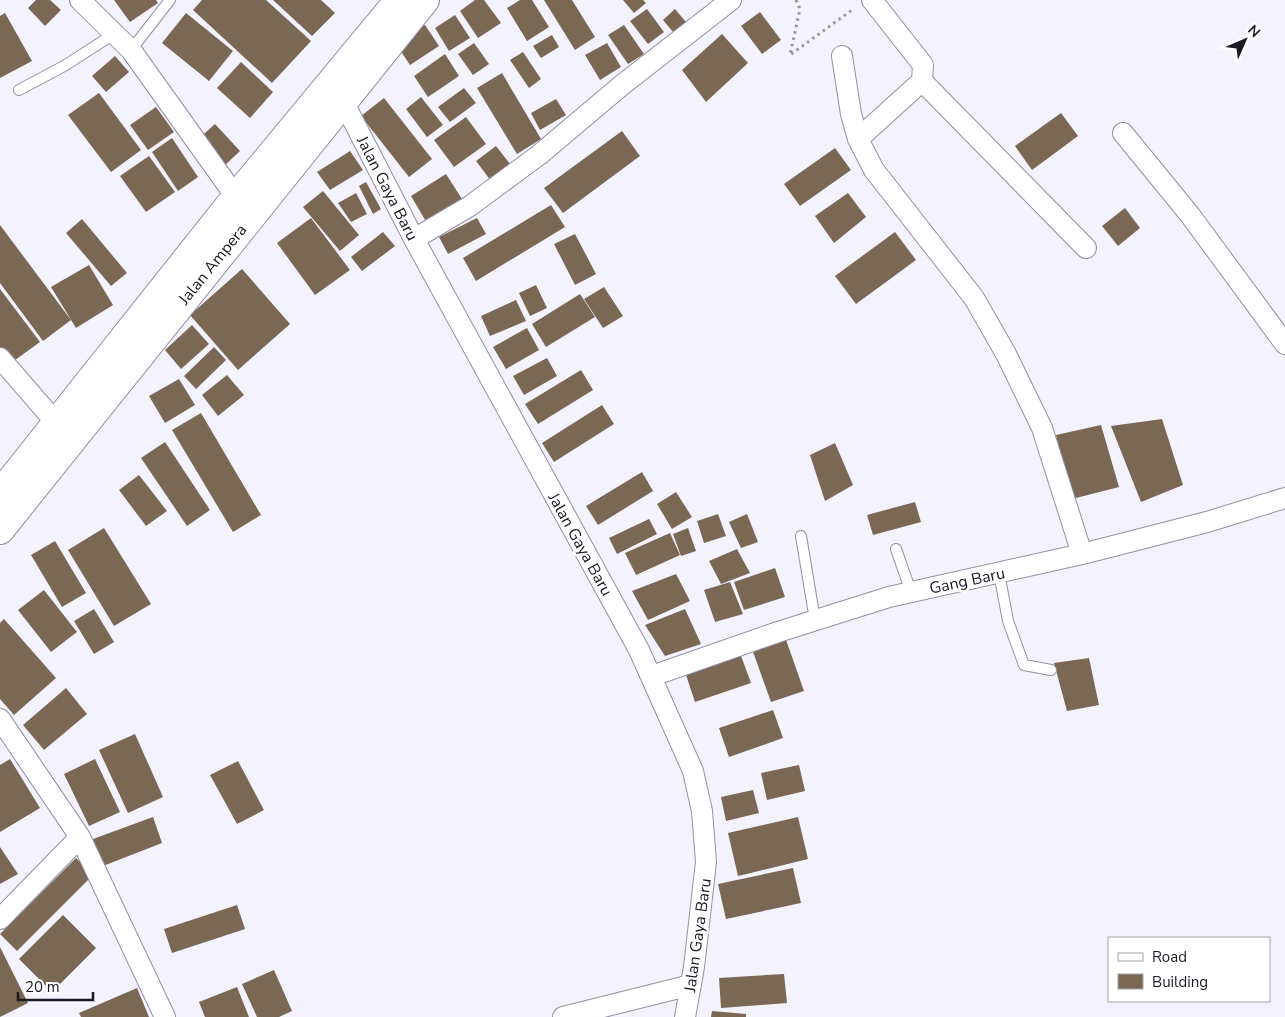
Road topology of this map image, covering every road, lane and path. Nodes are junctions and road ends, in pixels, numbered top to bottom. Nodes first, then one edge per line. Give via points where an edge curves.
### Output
1 (80, 0) edge
2 (170, 0) edge
3 (731, 0) edge
4 (796, 0) edge
5 (406, 3) edge
6 (865, 3) edge
7 (114, 34) junction
8 (132, 50) junction
9 (842, 56) dead end
10 (922, 81) junction
11 (19, 90) dead end
12 (344, 101) junction
13 (1123, 133) dead end
14 (858, 139) junction
15 (236, 197) junction
16 (414, 239) junction
17 (1086, 248) dead end
18 (1285, 344) edge
19 (0, 358) edge
20 (64, 431) junction
21 (0, 494) edge
22 (1285, 498) edge
23 (0, 530) edge
24 (801, 536) dead end
25 (896, 549) dead end
26 (1082, 554) junction
27 (999, 573) junction
28 (911, 592) junction
29 (815, 620) junction
30 (1051, 670) dead end
31 (652, 676) junction
32 (0, 719) edge
33 (80, 838) junction
34 (0, 919) edge
35 (691, 985) junction
36 (165, 1017) edge
37 (563, 1017) edge
38 (685, 1017) edge

1 - 7 street
2 - 8 lane
3 - 16 street via 539,155 470,206
4 - 6 path via 800,9 790,55
5 - 12 main road, Jalan Ampera
5 - 15 main road, Jalan Ampera
6 - 10 street via 923,66
7 - 8 street
7 - 11 lane
8 - 15 street
9 - 14 street via 850,114
10 - 14 street
10 - 17 street
12 - 16 street, Jalan Gaya Baru
12 - 20 main road, Jalan Ampera
13 - 18 street via 1190,215
14 - 26 street via 874,170 974,298 1006,354 1042,428
15 - 20 main road, Jalan Ampera
16 - 31 street, Jalan Gaya Baru
19 - 20 street
20 - 21 main road, Jalan Ampera
20 - 23 main road, Jalan Ampera
22 - 26 street, Gang Baru
24 - 29 lane
25 - 28 lane
26 - 27 street, Gang Baru
27 - 28 street, Gang Baru
27 - 30 lane via 1008,621 1024,665
28 - 29 street, Gang Baru
29 - 31 street, Gang Baru
31 - 35 street, Jalan Gaya Baru via 693,771 702,811 706,862
32 - 33 street
33 - 34 street
33 - 36 street
35 - 37 street
35 - 38 street, Jalan Gaya Baru

